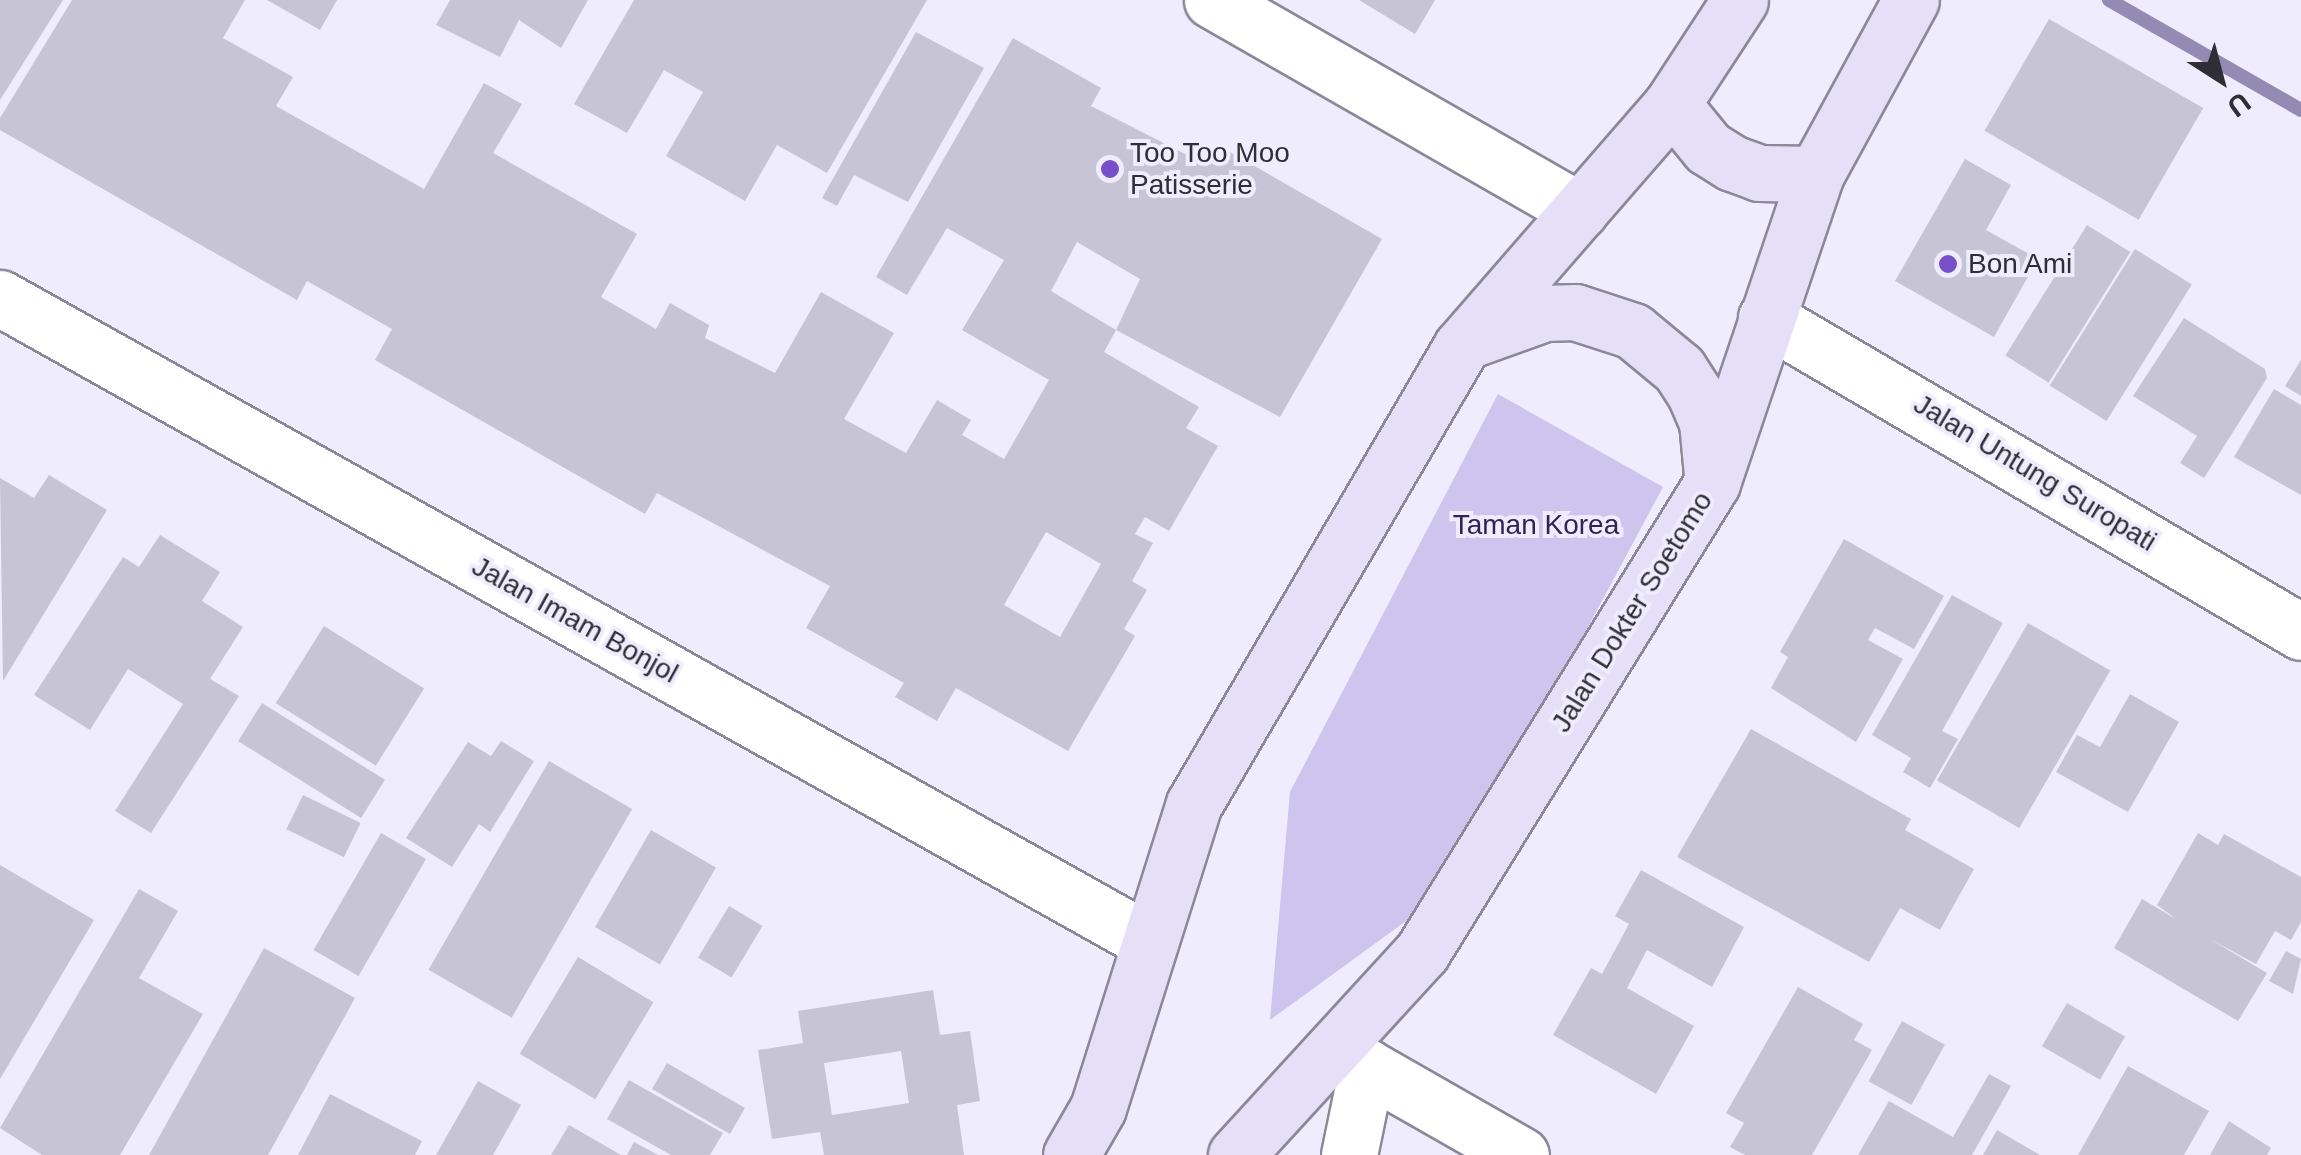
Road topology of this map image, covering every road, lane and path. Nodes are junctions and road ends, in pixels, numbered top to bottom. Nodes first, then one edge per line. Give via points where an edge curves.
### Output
1 (1212, 0) edge
2 (1740, 0) edge
3 (1911, 0) edge
4 (1672, 104) junction
5 (1816, 174) junction
6 (1580, 211) junction
7 (0, 298) edge
8 (1766, 318) junction
9 (1461, 347) junction
10 (1712, 483) junction
11 (2301, 632) edge
12 (1150, 942) junction
13 (1351, 1058) junction
14 (1071, 1155) edge
15 (1236, 1155) edge
16 (1349, 1155) edge
17 (1521, 1155) edge

1 - 6 street
2 - 4 main road
3 - 5 main road, Jalan Dokter Soetomo
4 - 5 main road via 1708,148 1732,164 1759,173
4 - 6 main road
5 - 8 main road, Jalan Dokter Soetomo
6 - 9 main road
7 - 12 street, Jalan Imam Bonjol
8 - 10 main road, Jalan Dokter Soetomo
8 - 11 street, Jalan Untung Suropati
9 - 10 main road via 1486,330 1544,312 1574,312 1633,330 1679,369 1696,394 1707,422
9 - 12 main road via 1194,804
10 - 13 main road, Jalan Dokter Soetomo
12 - 14 main road via 1098,1108
13 - 15 main road, Jalan Dokter Soetomo
13 - 16 street
13 - 17 street

